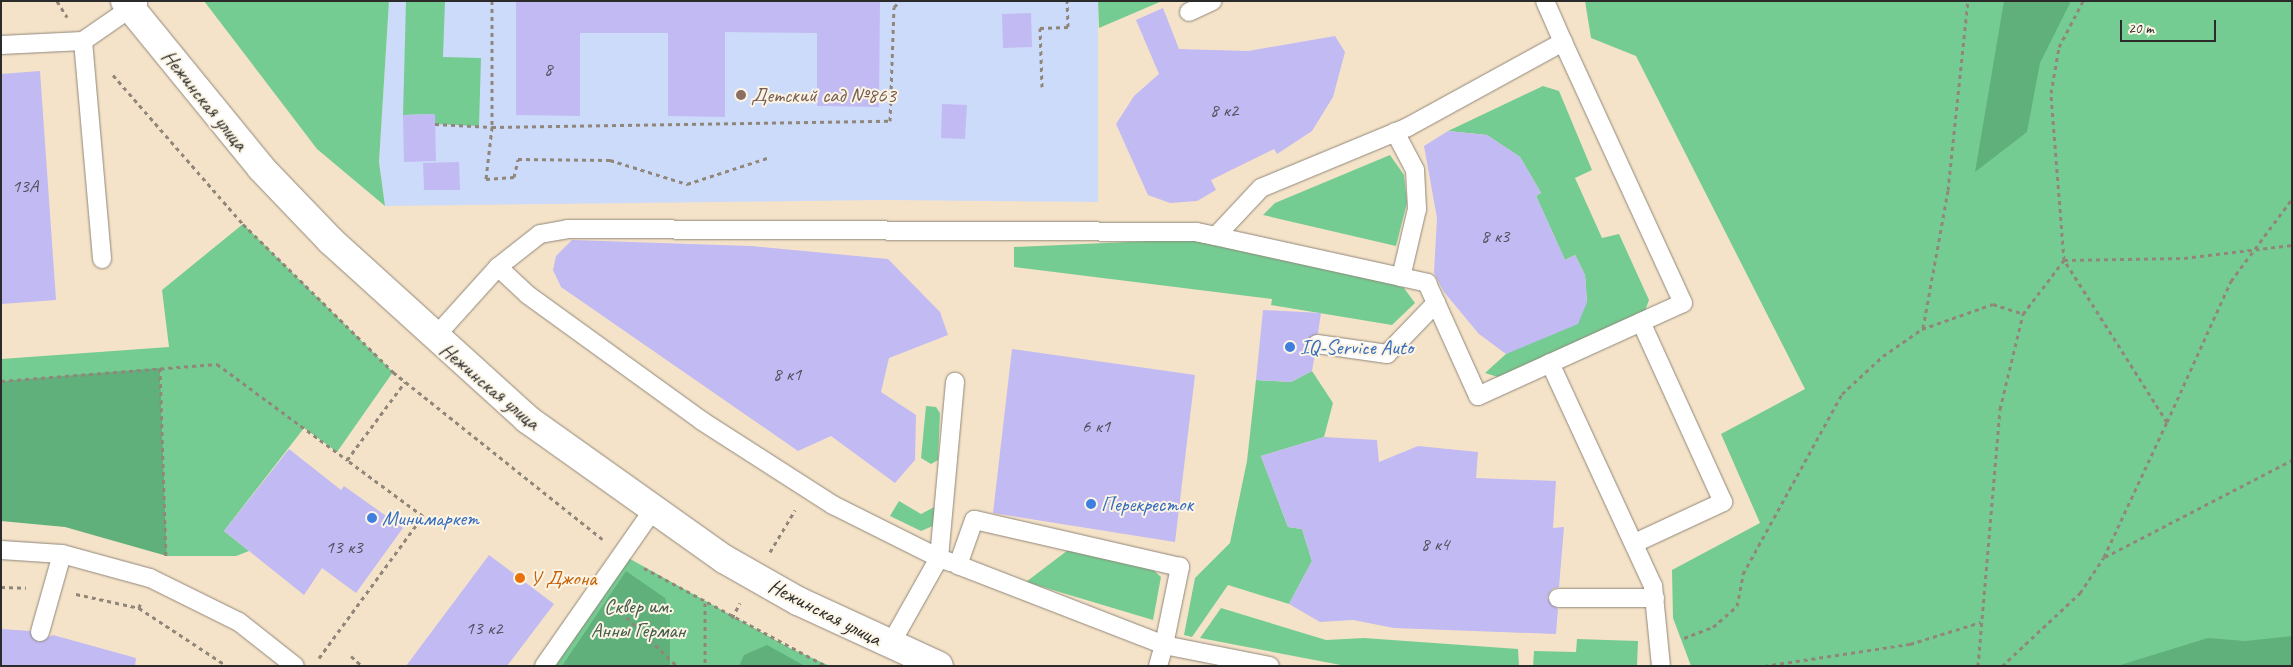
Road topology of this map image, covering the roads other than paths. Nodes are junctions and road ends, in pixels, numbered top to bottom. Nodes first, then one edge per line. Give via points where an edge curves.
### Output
1 (1213, 1) edge
2 (1545, 1) edge
3 (132, 4) edge
4 (1189, 12) dead end
5 (83, 41) junction
6 (1563, 42) junction
7 (1, 45) edge
8 (1396, 132) junction
9 (1196, 232) junction
10 (102, 259) dead end
11 (498, 267) junction
12 (1401, 277) junction
13 (1436, 303) junction
14 (1641, 322) junction
15 (434, 338) junction
16 (1316, 344) dead end
17 (1550, 363) junction
18 (955, 382) dead end
19 (653, 510) junction
20 (1637, 542) junction
21 (1, 550) edge
22 (62, 554) junction
23 (939, 558) junction
24 (958, 565) junction
25 (1558, 598) dead end
26 (1655, 598) junction
27 (40, 632) dead end
28 (890, 645) junction
29 (1164, 645) junction
30 (295, 666) edge
31 (544, 666) edge
32 (939, 666) edge
33 (1158, 666) edge
34 (1270, 666) edge
35 (1661, 666) edge

1 - 4 lane
2 - 6 lane
3 - 5 lane
3 - 15 street, Нежинская улица via 261,168
5 - 7 lane
5 - 10 lane
6 - 8 lane
6 - 14 lane via 1684,303
8 - 9 lane via 1262,188 1216,236
8 - 12 lane via 1415,170 1417,209
9 - 11 lane via 567,229 540,234
9 - 12 lane
11 - 15 lane
11 - 23 lane via 528,296 702,420 833,504
12 - 13 lane via 1427,282
13 - 16 lane via 1387,354
13 - 17 lane via 1478,396
14 - 17 lane
14 - 20 lane via 1722,502
15 - 19 street, Нежинская улица via 527,420
17 - 20 lane
18 - 23 lane
19 - 28 street, Нежинская улица via 748,572
19 - 31 lane
20 - 26 lane
21 - 22 lane
22 - 27 lane
22 - 30 lane via 150,578 239,622
23 - 24 lane
23 - 28 lane
24 - 29 lane
24 - 29 lane via 974,520 1180,567
25 - 26 lane
26 - 35 lane
28 - 32 street, Нежинская улица
29 - 33 lane
29 - 34 lane

